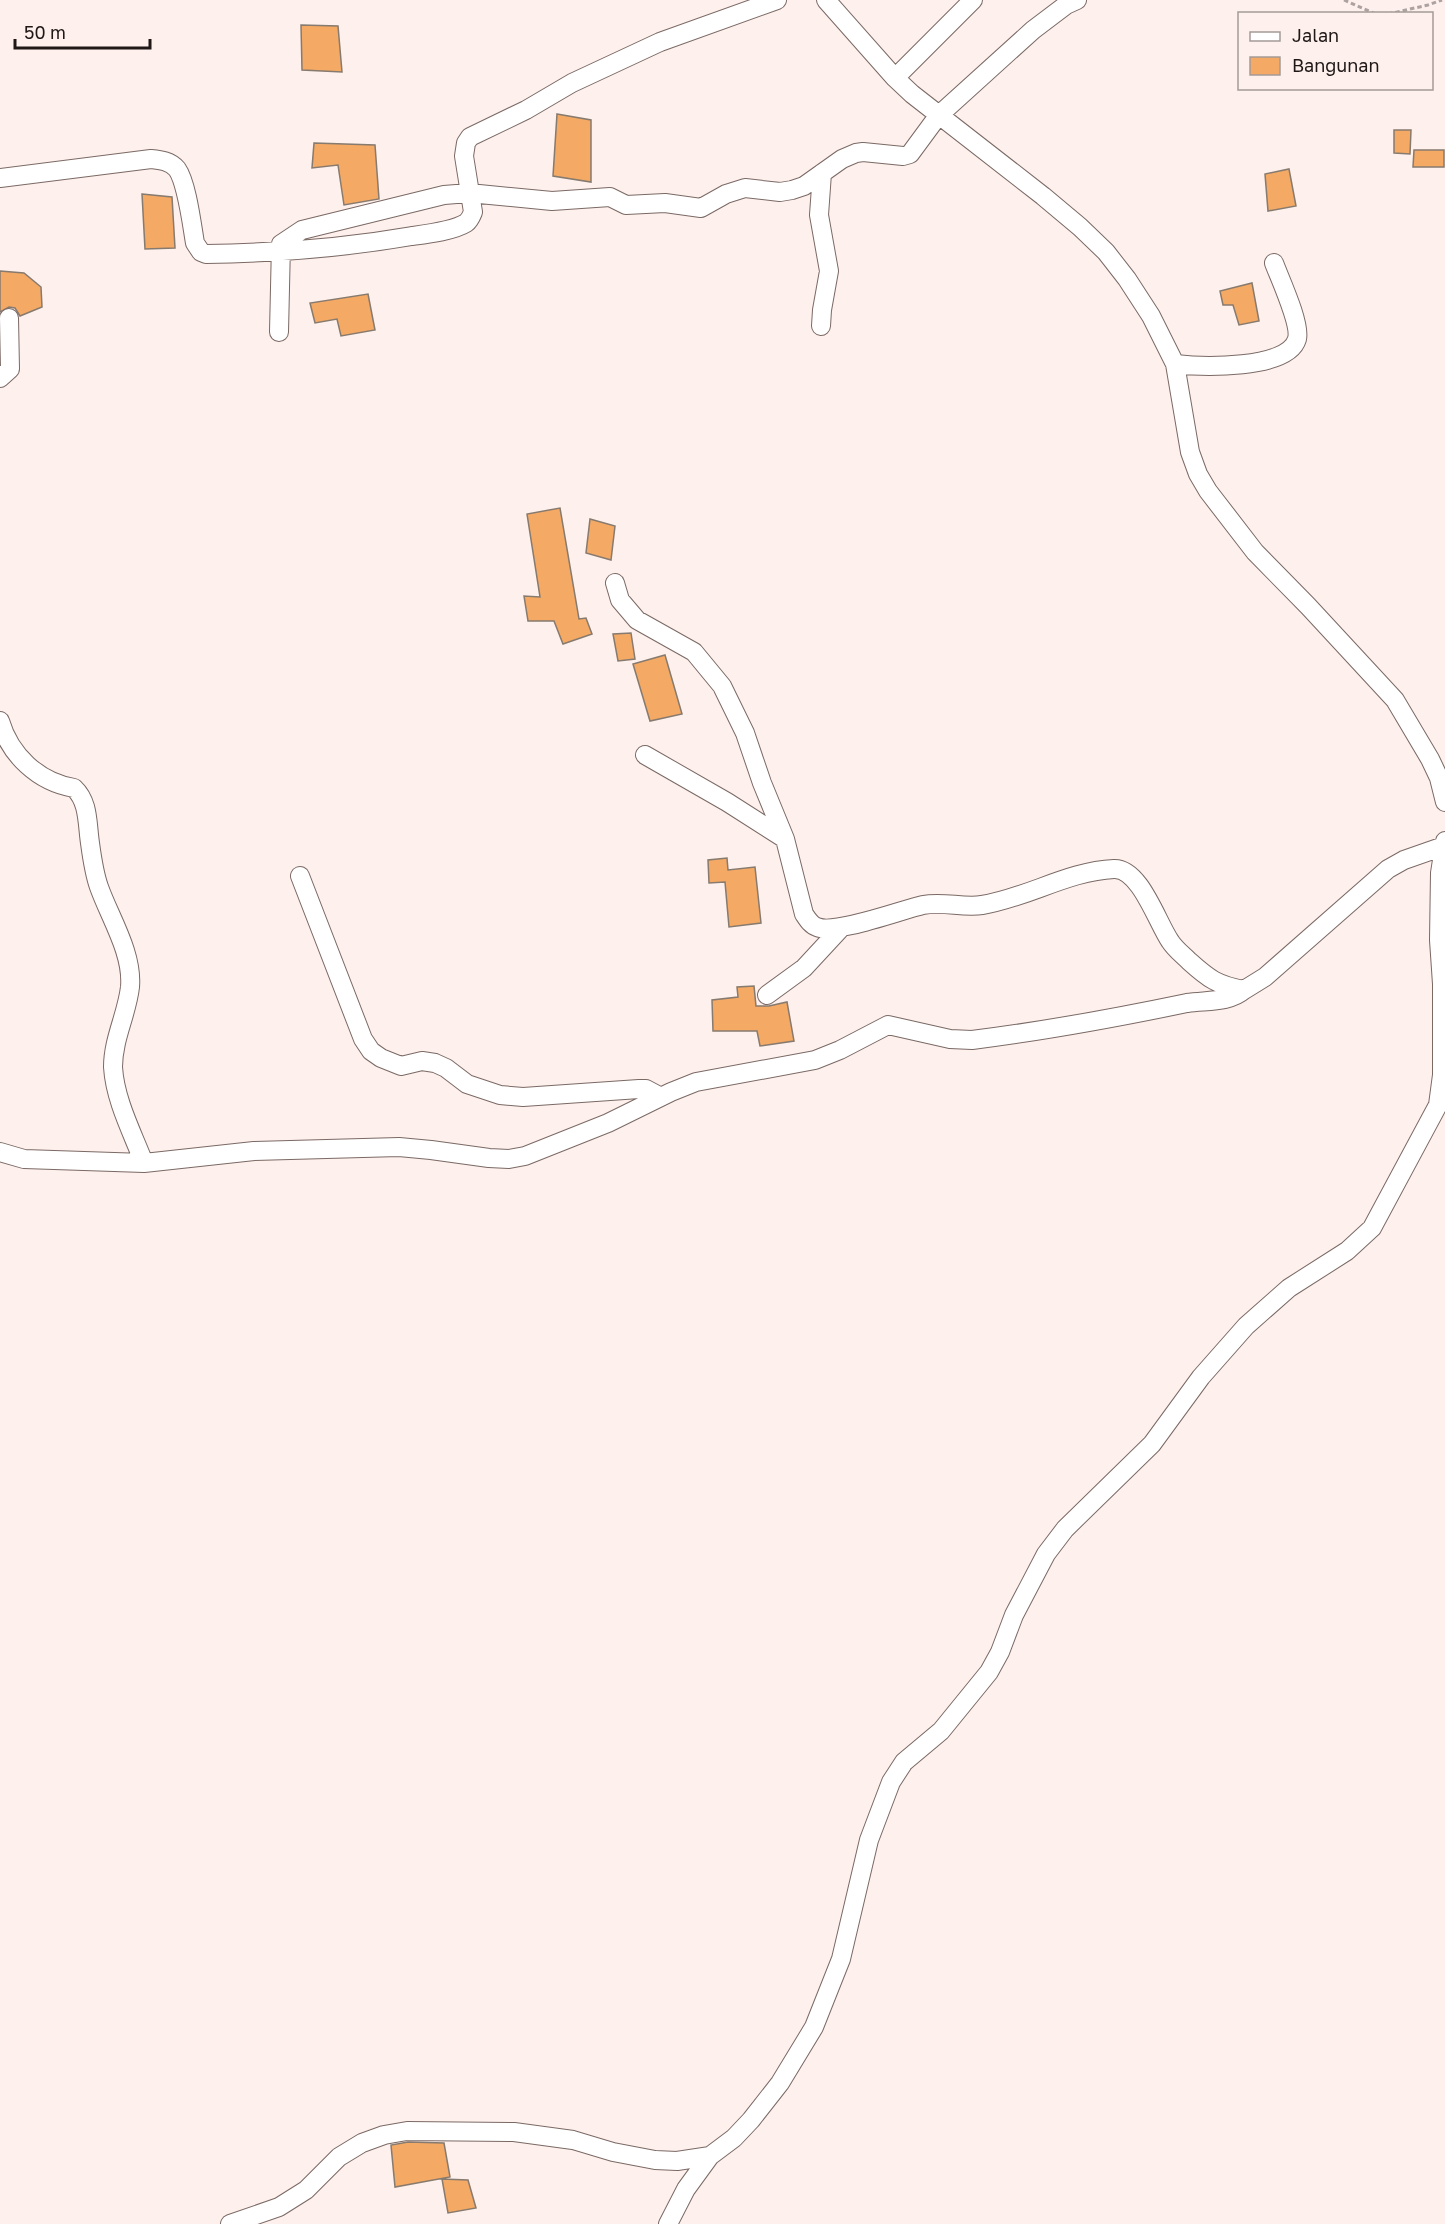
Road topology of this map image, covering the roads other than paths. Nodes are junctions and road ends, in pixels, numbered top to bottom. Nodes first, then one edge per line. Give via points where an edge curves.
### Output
1 (777, 0) edge
2 (826, 0) edge
3 (973, 0) edge
4 (1077, 0) edge
5 (758, 4) edge
6 (895, 78) junction
7 (938, 116) junction
8 (822, 173) junction
9 (0, 178) edge
10 (469, 193) junction
11 (281, 253) junction
12 (1274, 263) dead end
13 (9, 318) dead end
14 (821, 326) dead end
15 (279, 332) dead end
16 (5, 359) edge
17 (1175, 364) junction
18 (0, 378) edge
19 (615, 583) dead end
20 (0, 721) edge
21 (645, 754) dead end
22 (1445, 802) edge
23 (785, 839) junction
24 (1444, 844) edge
25 (1404, 860) junction
26 (1440, 873) junction
27 (300, 876) dead end
28 (842, 927) junction
29 (1244, 990) junction
30 (767, 995) dead end
31 (661, 1096) junction
32 (0, 1152) edge
33 (144, 1163) junction
34 (710, 2156) junction
35 (230, 2224) edge
36 (668, 2224) edge

1 - 5 street
2 - 6 street
3 - 6 street
4 - 7 street via 1033,30
5 - 10 street via 660,42 473,135 464,147
6 - 7 street
7 - 8 street via 910,154 856,153
7 - 17 street via 1043,196 1106,252 1151,316
8 - 10 street via 792,190 745,188 701,208 665,203 626,205 610,197 552,201
8 - 14 street via 820,222 829,270
9 - 11 street via 162,160 176,168 182,178 195,243 201,252
10 - 11 street via 444,195 302,230 281,244
10 - 11 street via 472,212 462,225 361,245
11 - 15 street
12 - 17 street via 1297,330 1297,339 1286,353 1271,360 1217,366
13 - 16 street
16 - 18 street via 8,372
17 - 22 street via 1190,452 1208,492 1255,552 1395,700 1430,759
19 - 23 street via 620,600 637,620 694,652 722,686 745,733
20 - 33 street via 14,752 22,760 60,785 74,788 84,802 99,886 117,927 129,971 130,986 113,1066 122,1108
21 - 23 street
23 - 28 street via 809,922 819,928
24 - 25 street
24 - 26 street
25 - 26 street
25 - 29 street via 1388,869 1265,977
26 - 34 street via 1442,1075 1438,1105 1372,1228 1347,1251 1289,1288 1246,1326 1201,1377 1152,1444 1046,1554 989,1672 941,1731 904,1762 891,1782 869,1840 842,1959 814,2027 780,2083 751,2120
27 - 31 street via 363,1039 381,1058 401,1066 422,1061 435,1063 467,1084 500,1095 646,1089
28 - 29 street via 923,906 983,905 1096,871 1122,870 1135,878 1171,943 1184,956 1215,982
28 - 30 street via 804,968
29 - 31 street via 1220,999 1108,1020 972,1040 888,1025 815,1060 696,1082
31 - 33 street via 598,1127 509,1159 399,1147 254,1151
32 - 33 street via 24,1159
34 - 35 street via 655,2160 573,2140 514,2132 407,2131 362,2143 339,2157 306,2190 258,2216
34 - 36 street via 686,2189

